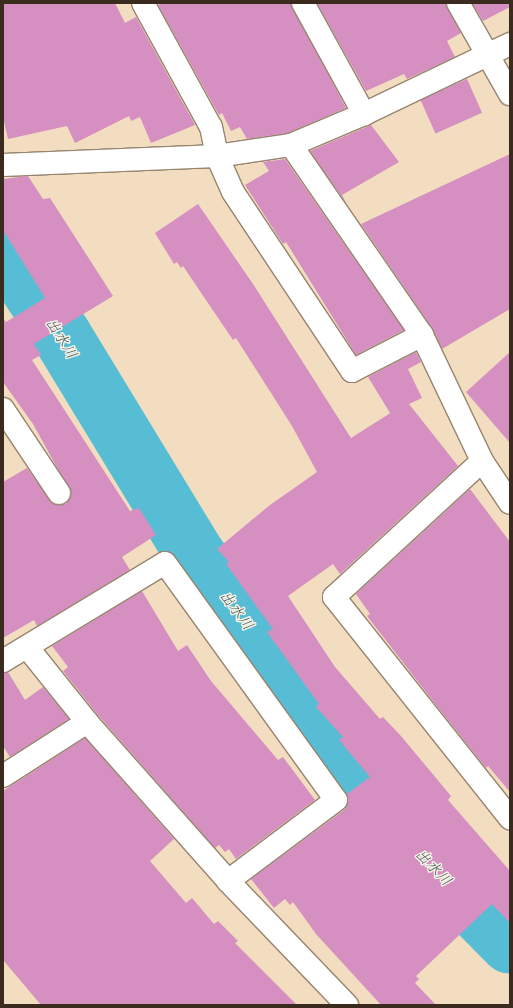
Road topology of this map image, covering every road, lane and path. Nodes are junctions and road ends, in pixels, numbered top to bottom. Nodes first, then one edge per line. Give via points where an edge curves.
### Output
1 (143, 3) edge
2 (303, 3) edge
3 (458, 3) edge
4 (510, 44) edge
5 (487, 55) junction
6 (510, 94) edge
7 (364, 114) junction
8 (291, 145) junction
9 (217, 156) junction
10 (3, 165) edge
11 (422, 335) junction
12 (3, 409) edge
13 (482, 461) junction
14 (58, 493) dead end
15 (510, 503) edge
16 (27, 647) junction
17 (3, 661) edge
18 (87, 722) junction
19 (3, 776) edge
20 (510, 818) edge
21 (228, 881) junction
22 (347, 1005) edge

1 - 9 street via 211,127
2 - 7 street
3 - 5 street
4 - 5 street
5 - 6 street
5 - 7 street
7 - 8 street
8 - 9 street
8 - 11 street
9 - 10 street
9 - 11 street via 233,192 352,371
11 - 13 street
12 - 14 street
13 - 15 street
13 - 20 street via 334,597
16 - 17 street
16 - 18 street
16 - 21 street via 165,563 336,800
18 - 19 street
18 - 21 street
21 - 22 street

